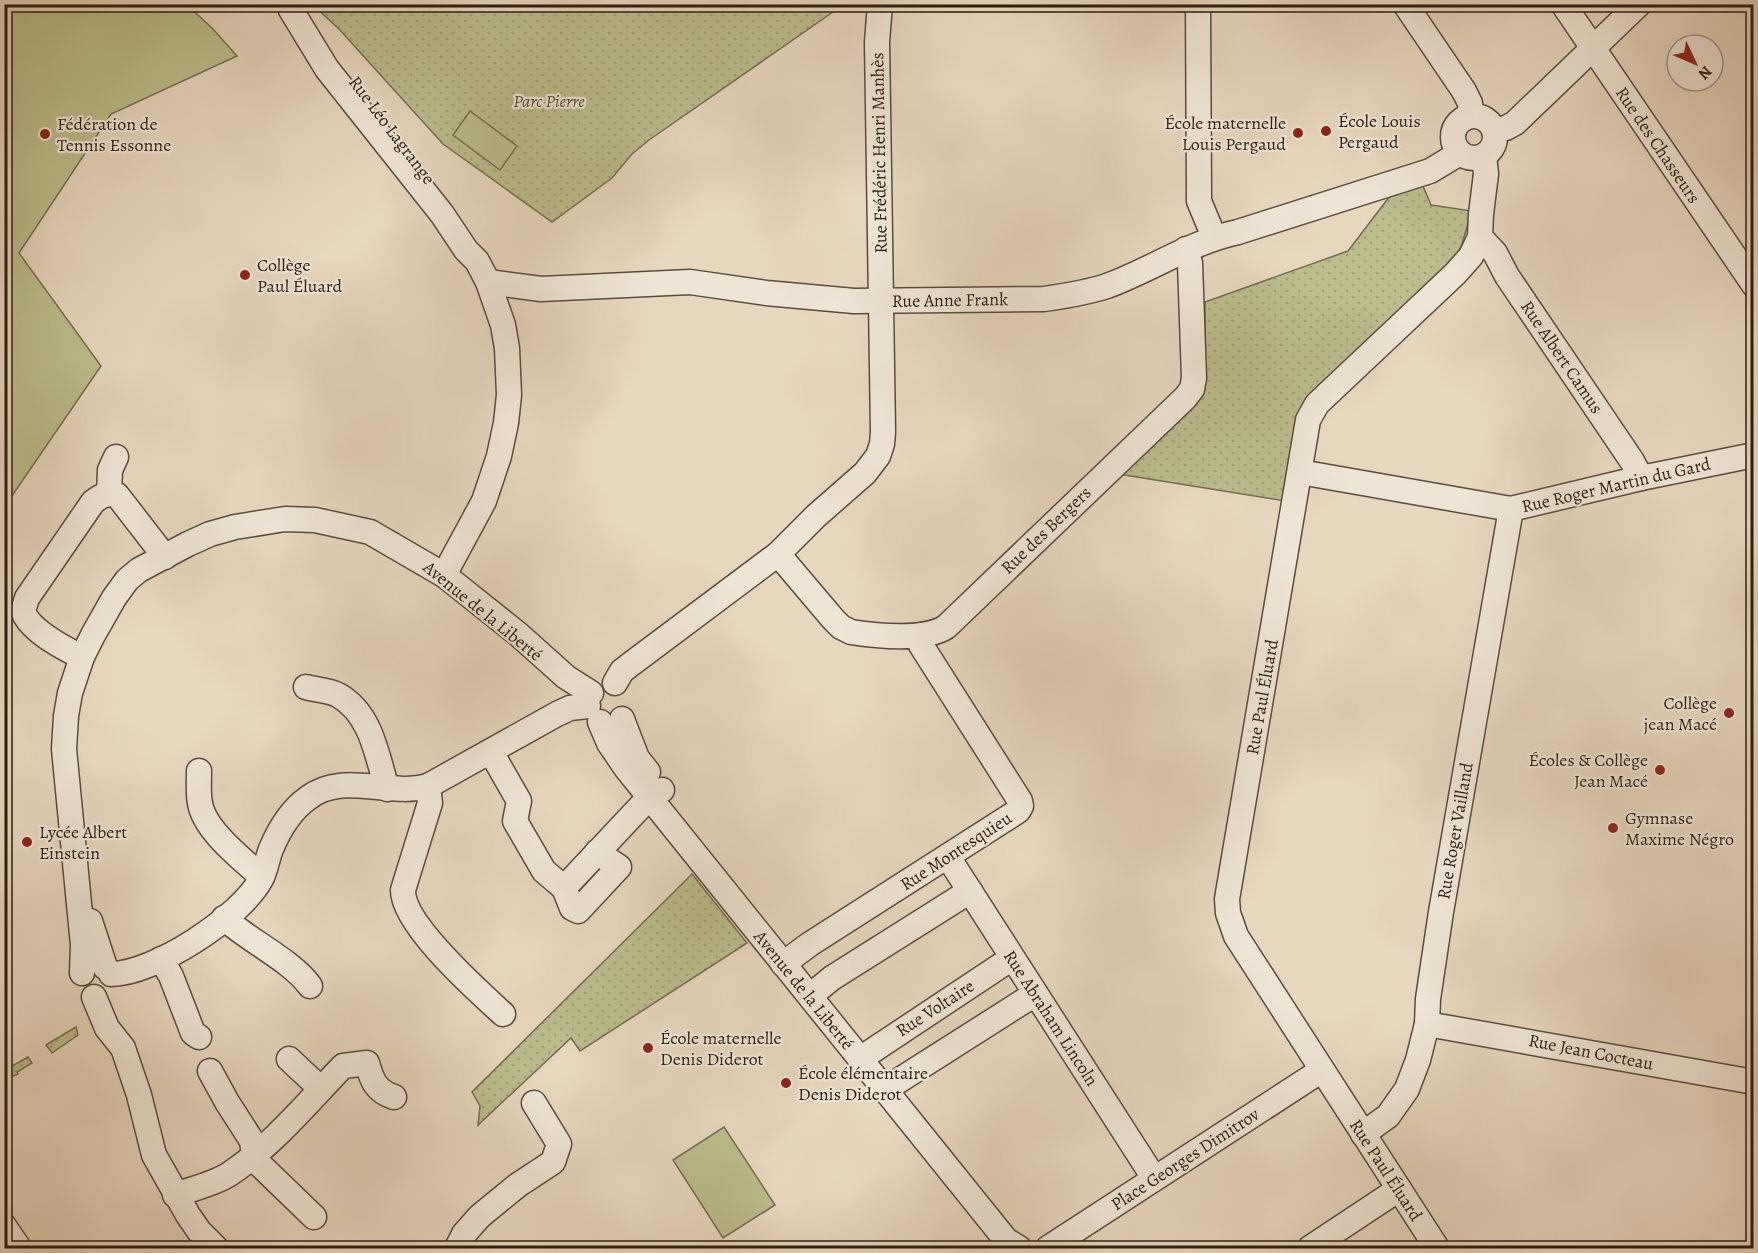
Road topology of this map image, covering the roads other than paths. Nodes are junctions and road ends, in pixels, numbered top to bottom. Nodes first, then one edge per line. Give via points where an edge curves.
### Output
1 (880, 4) edge
2 (1198, 4) edge
3 (1406, 4) edge
4 (1563, 4) edge
5 (1639, 4) edge
6 (289, 7) edge
7 (1593, 49) junction
8 (1471, 116) junction
9 (1494, 130) junction
10 (1460, 153) junction
11 (1484, 156) junction
12 (1214, 237) junction
13 (1480, 237) junction
14 (1186, 249) junction
15 (489, 282) junction
16 (1754, 285) edge
17 (541, 289) junction
18 (881, 301) junction
19 (498, 310) junction
20 (1754, 455) edge
21 (116, 457) dead end
22 (1300, 472) junction
23 (1641, 478) junction
24 (109, 493) junction
25 (1511, 509) junction
26 (778, 554) junction
27 (165, 557) junction
28 (444, 575) junction
29 (14, 612) edge
30 (921, 635) junction
31 (82, 657) junction
32 (615, 683) junction
33 (306, 687) dead end
34 (600, 710) junction
35 (491, 752) junction
36 (199, 771) dead end
37 (428, 786) junction
38 (387, 789) junction
39 (657, 794) junction
40 (948, 857) junction
41 (77, 877) junction
42 (262, 877) junction
43 (970, 891) junction
44 (224, 918) junction
45 (1012, 958) junction
46 (161, 959) junction
47 (789, 959) junction
48 (105, 982) junction
49 (310, 986) dead end
50 (815, 992) junction
51 (1035, 994) junction
52 (503, 1014) dead end
53 (1428, 1024) junction
54 (199, 1037) dead end
55 (865, 1054) junction
56 (290, 1059) dead end
57 (1322, 1070) junction
58 (210, 1071) dead end
59 (1754, 1082) edge
60 (890, 1086) junction
61 (321, 1089) junction
62 (394, 1097) dead end
63 (534, 1103) dead end
64 (1363, 1134) junction
65 (254, 1155) junction
66 (957, 1172) junction
67 (1154, 1178) junction
68 (1399, 1189) junction
69 (182, 1192) junction
70 (314, 1217) dead end
71 (4, 1226) edge
72 (19, 1248) edge
73 (216, 1248) edge
74 (458, 1248) edge
75 (1019, 1248) edge
76 (1026, 1248) edge
77 (1048, 1248) edge
78 (1310, 1248) edge
79 (1437, 1248) edge

1 - 18 street, Rue Frédéric Henri Manhès via 877,42
2 - 12 street via 1199,201
3 - 8 street via 1464,91
4 - 7 street, Rue des Chasseurs
5 - 7 street
6 - 15 street, Rue Léo Lagrange via 327,69 442,214
7 - 9 street via 1515,123
7 - 16 street, Rue des Chasseurs
8 - 9 street via 1485,119
8 - 10 street via 1453,131 1452,139
9 - 11 street via 1494,145
10 - 11 street via 1467,158
10 - 12 street, Rue Anne Frank via 1430,171
11 - 13 street, Rue Paul Éluard
12 - 14 street, Rue Anne Frank
13 - 22 street, Rue Paul Éluard via 1471,256 1455,274 1317,404 1308,420
13 - 23 street, Rue Albert Camus via 1495,253
14 - 18 street, Rue Anne Frank via 1106,286 1064,297
14 - 30 street, Rue des Bergers via 1190,263 1192,389 946,627
15 - 17 street
15 - 19 street, Rue Léo Lagrange
17 - 18 street via 690,282 766,293
17 - 19 street
18 - 26 street, Rue Anne Frank via 884,432 878,456 865,473
19 - 28 street, Rue Léo Lagrange via 509,370 506,423 484,501
20 - 23 street, Rue Roger Martin du Gard
21 - 24 street via 110,470
22 - 25 street, Rue Roger Martin du Gard
22 - 57 street, Rue Paul Éluard via 1227,913 1236,936
23 - 25 street, Rue Roger Martin du Gard
24 - 27 street via 123,500
24 - 29 street via 93,502
25 - 53 street, Rue Roger Vailland via 1442,912 1428,999
26 - 30 street, Rue des Bergers via 841,627 862,634
26 - 32 street, Rue Anne Frank via 631,663
27 - 28 street, Avenue de la Liberté via 235,527 285,519 315,520 370,532
27 - 31 street, Avenue de la Liberté via 127,580
28 - 34 street, Avenue de la Liberté via 518,634
29 - 31 street
30 - 40 street, Rue Montesquieu via 921,645 1021,806
31 - 41 street, Avenue de la Liberté via 70,693 64,749
32 - 34 street via 601,684
32 - 34 street via 627,692 629,707
33 - 38 street via 336,694 353,705 366,723
34 - 35 street via 570,708
34 - 39 street, Avenue de la Liberté via 609,744
35 - 37 street
35 - 39 street via 519,801 515,821 544,871 564,888
36 - 42 street via 200,804 211,828
37 - 38 street
37 - 52 street via 430,803 403,890 404,901 442,955
38 - 42 street via 338,786 308,798 284,823
39 - 47 street, Avenue de la Liberté
40 - 43 street, Rue Abraham Lincoln
40 - 47 street, Rue Montesquieu
41 - 48 street, Avenue de la Liberté
41 - 48 street, Avenue de la Liberté via 82,973 92,964
42 - 44 street via 244,902
43 - 45 street, Rue Abraham Lincoln
43 - 50 street
44 - 46 street
44 - 49 street via 301,974
45 - 51 street, Rue Abraham Lincoln
45 - 55 street, Rue Voltaire
46 - 48 street
46 - 54 street via 193,1033
47 - 50 street, Avenue de la Liberté
48 - 69 street, Avenue de la Liberté via 139,1095
50 - 55 street, Avenue de la Liberté
51 - 60 street
51 - 67 street, Rue Abraham Lincoln
53 - 59 street, Rue Jean Cocteau
53 - 64 street, Rue Roger Vailland via 1407,1089 1389,1116
55 - 60 street, Avenue de la Liberté
56 - 61 street
57 - 64 street, Rue Paul Éluard
57 - 67 street, Place Georges Dimitrov
58 - 65 street via 252,1141
60 - 66 street, Avenue de la Liberté via 929,1122 930,1139
61 - 62 street via 343,1066 367,1063 372,1082 382,1093
61 - 65 street
63 - 74 street via 559,1144 553,1162 480,1216
64 - 68 street, Rue Paul Éluard
65 - 69 street via 226,1176
65 - 70 street
66 - 75 street, Avenue de la Liberté via 1006,1240
66 - 76 street, Avenue de la Liberté
67 - 77 street, Place Georges Dimitrov
68 - 78 street
68 - 79 street, Rue Paul Éluard
69 - 73 street, Avenue de la Liberté via 203,1215
71 - 72 street

